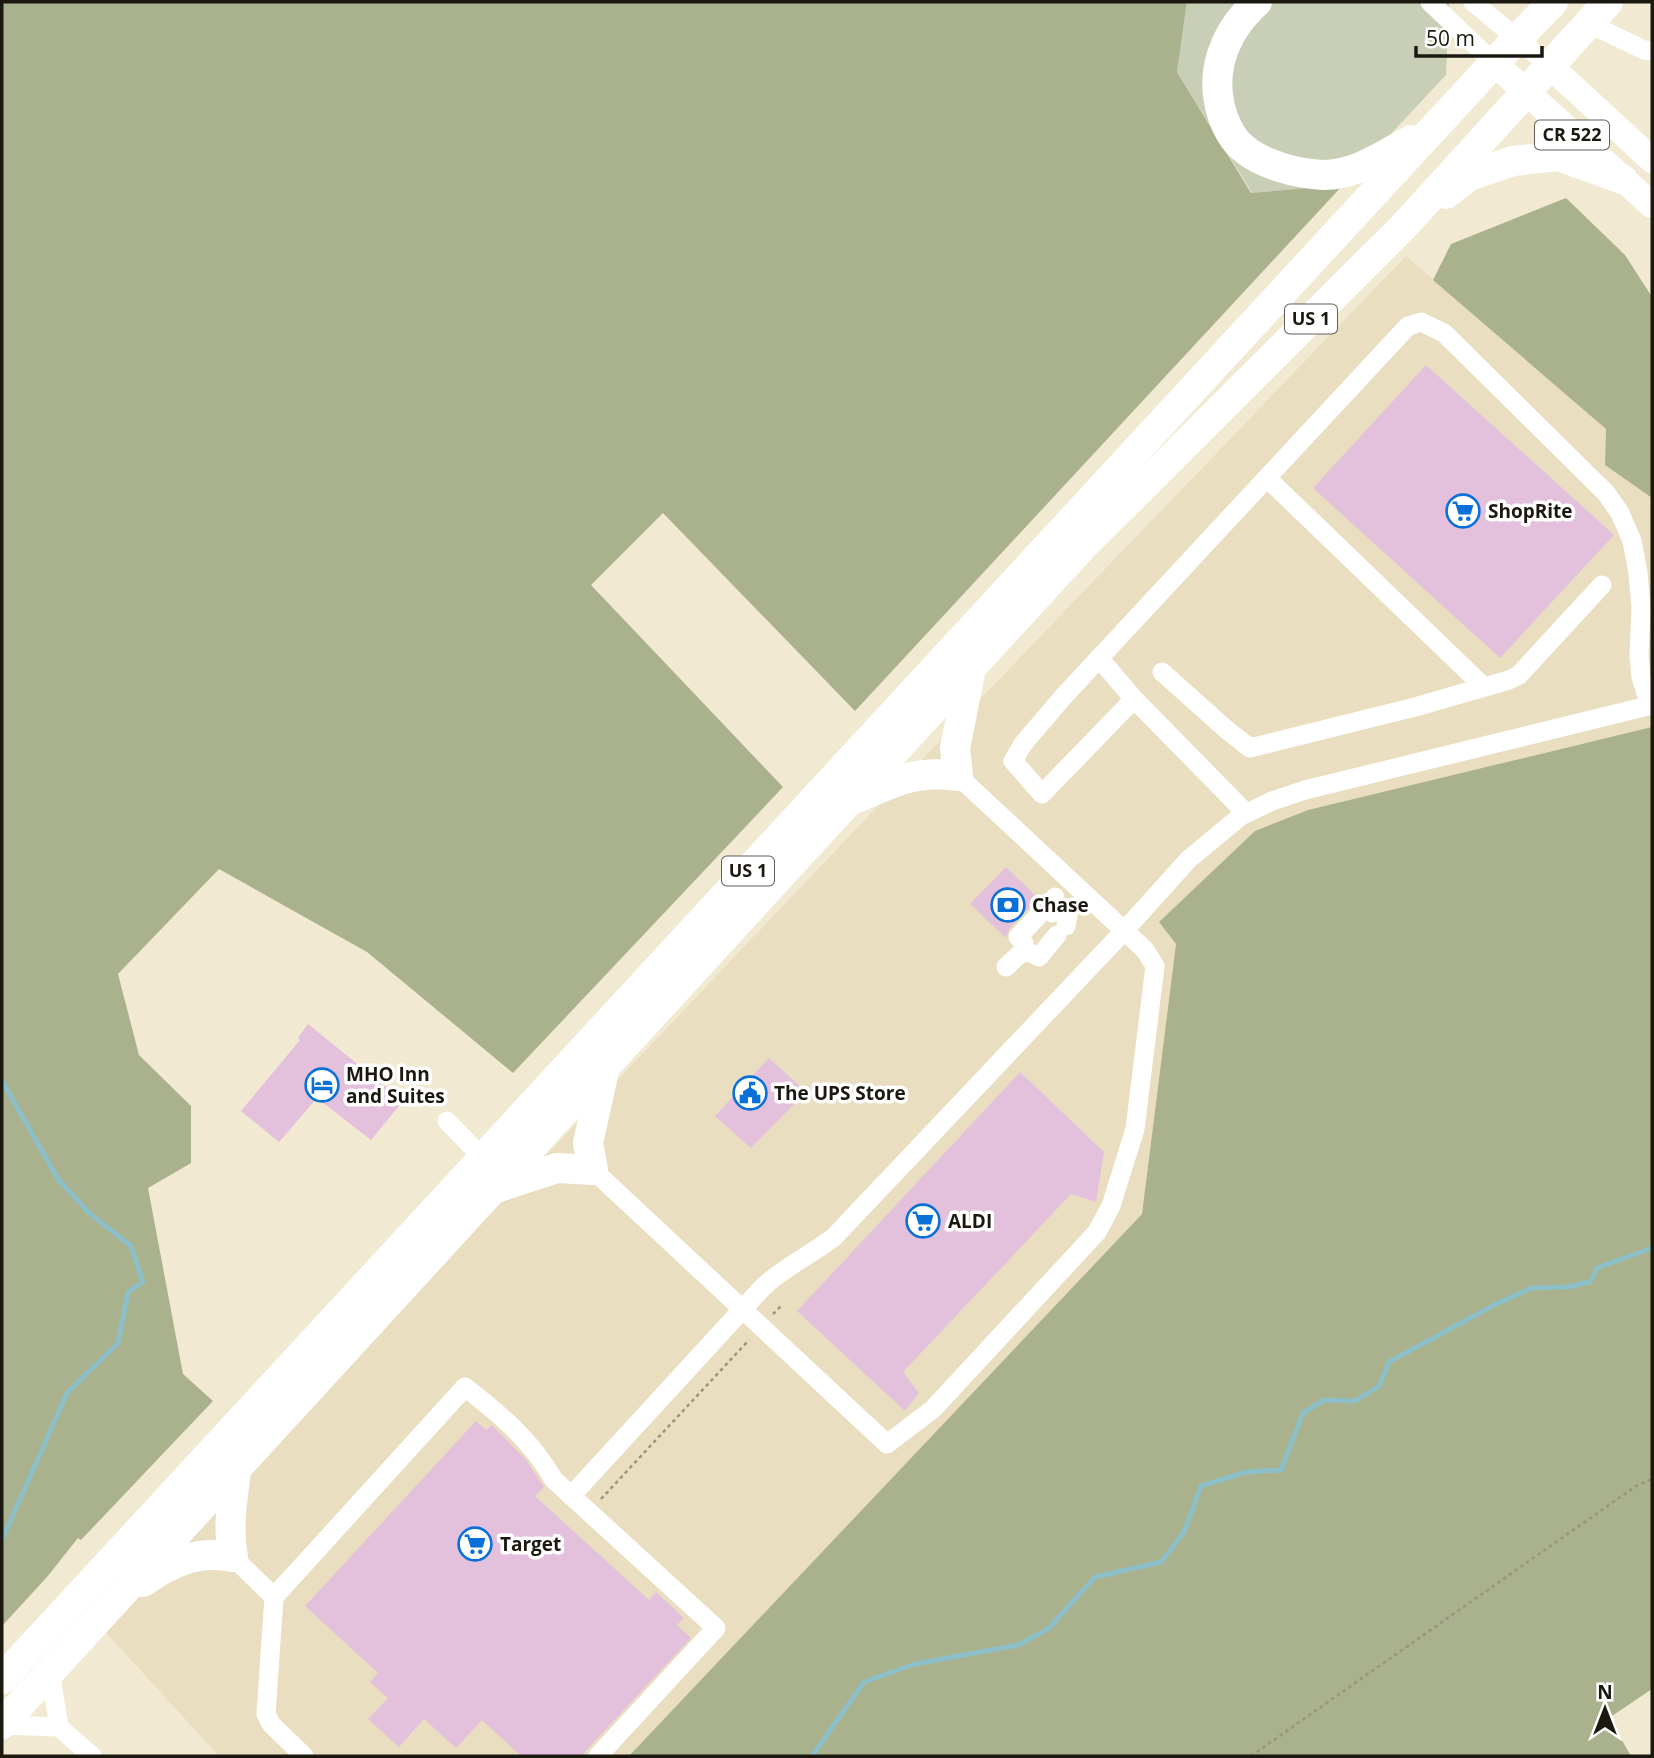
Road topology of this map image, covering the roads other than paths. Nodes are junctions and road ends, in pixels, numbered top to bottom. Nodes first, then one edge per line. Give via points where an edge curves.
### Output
1 (1257, 2) edge
2 (1430, 2) edge
3 (1473, 2) edge
4 (1553, 2) edge
5 (1598, 12) edge
6 (1517, 40) junction
7 (1652, 51) edge
8 (1494, 63) junction
9 (1550, 66) junction
10 (1524, 91) junction
11 (1436, 126) junction
12 (1652, 160) edge
13 (1622, 179) junction
14 (1652, 205) edge
15 (1404, 226) junction
16 (1267, 478) junction
17 (1602, 585) dead end
18 (1099, 658) junction
19 (971, 666) junction
20 (1162, 672) dead end
21 (1484, 687) junction
22 (1134, 699) junction
23 (1651, 705) edge
24 (958, 776) junction
25 (847, 802) junction
26 (1246, 813) junction
27 (1124, 931) junction
28 (1026, 949) junction
29 (1006, 967) dead end
30 (606, 1064) junction
31 (447, 1121) dead end
32 (484, 1157) junction
33 (593, 1170) junction
34 (490, 1191) junction
35 (743, 1311) junction
36 (237, 1465) junction
37 (571, 1496) junction
38 (233, 1556) junction
39 (274, 1597) junction
40 (108, 1606) junction
41 (50, 1671) junction
42 (2, 1679) edge
43 (2, 1724) edge
44 (59, 1727) junction
45 (92, 1756) edge
46 (304, 1756) edge
47 (598, 1756) edge

1 - 11 highway via 1237,22 1218,63 1220,107 1227,128 1242,148 1279,166 1324,175 1368,164
2 - 8 street, CR 522
3 - 6 street, CR 522
4 - 6 highway, US 1
5 - 7 street via 1644,50
5 - 9 highway, US 1
6 - 8 highway, US 1
6 - 9 street, CR 522
8 - 10 main road, CR 522
8 - 11 highway, US 1
9 - 10 highway, US 1
9 - 12 main road, CR 522
10 - 13 main road, CR 522
10 - 15 highway, US 1
11 - 32 highway, US 1
13 - 14 main road, CR 522
13 - 15 highway via 1558,156 1513,161 1469,176
15 - 19 highway, US 1 via 1081,548
16 - 18 street
16 - 21 street
16 - 23 street via 1408,326 1421,321 1444,333 1606,493 1620,513 1638,572 1640,666
17 - 21 street via 1519,675
18 - 22 street
18 - 22 street via 1013,761 1042,794
19 - 24 highway via 955,748
19 - 25 highway, US 1
20 - 21 street via 1250,748
22 - 26 street
23 - 26 street via 1305,790
24 - 25 highway via 938,772 913,775
24 - 27 street
25 - 30 highway, US 1
26 - 27 street via 1189,859
27 - 35 street via 834,1237 776,1274
27 - 35 street via 1145,950 1154,966 1135,1129 1111,1206 1097,1232 933,1409 887,1444
28 - 28 street via 1039,957 1054,914 1018,937
28 - 29 street
30 - 33 highway via 588,1143
30 - 34 highway, US 1
31 - 32 street
32 - 42 highway, US 1
33 - 34 highway via 557,1168
33 - 35 street
34 - 36 highway, US 1
35 - 37 street
36 - 38 highway via 230,1526
36 - 40 highway, US 1
37 - 39 street via 523,1436 465,1387
37 - 47 street via 716,1628
38 - 39 street
38 - 40 highway via 195,1555 161,1569
39 - 46 street via 266,1714
40 - 41 highway, US 1
41 - 43 highway, US 1
41 - 44 street
43 - 44 street
44 - 45 street

